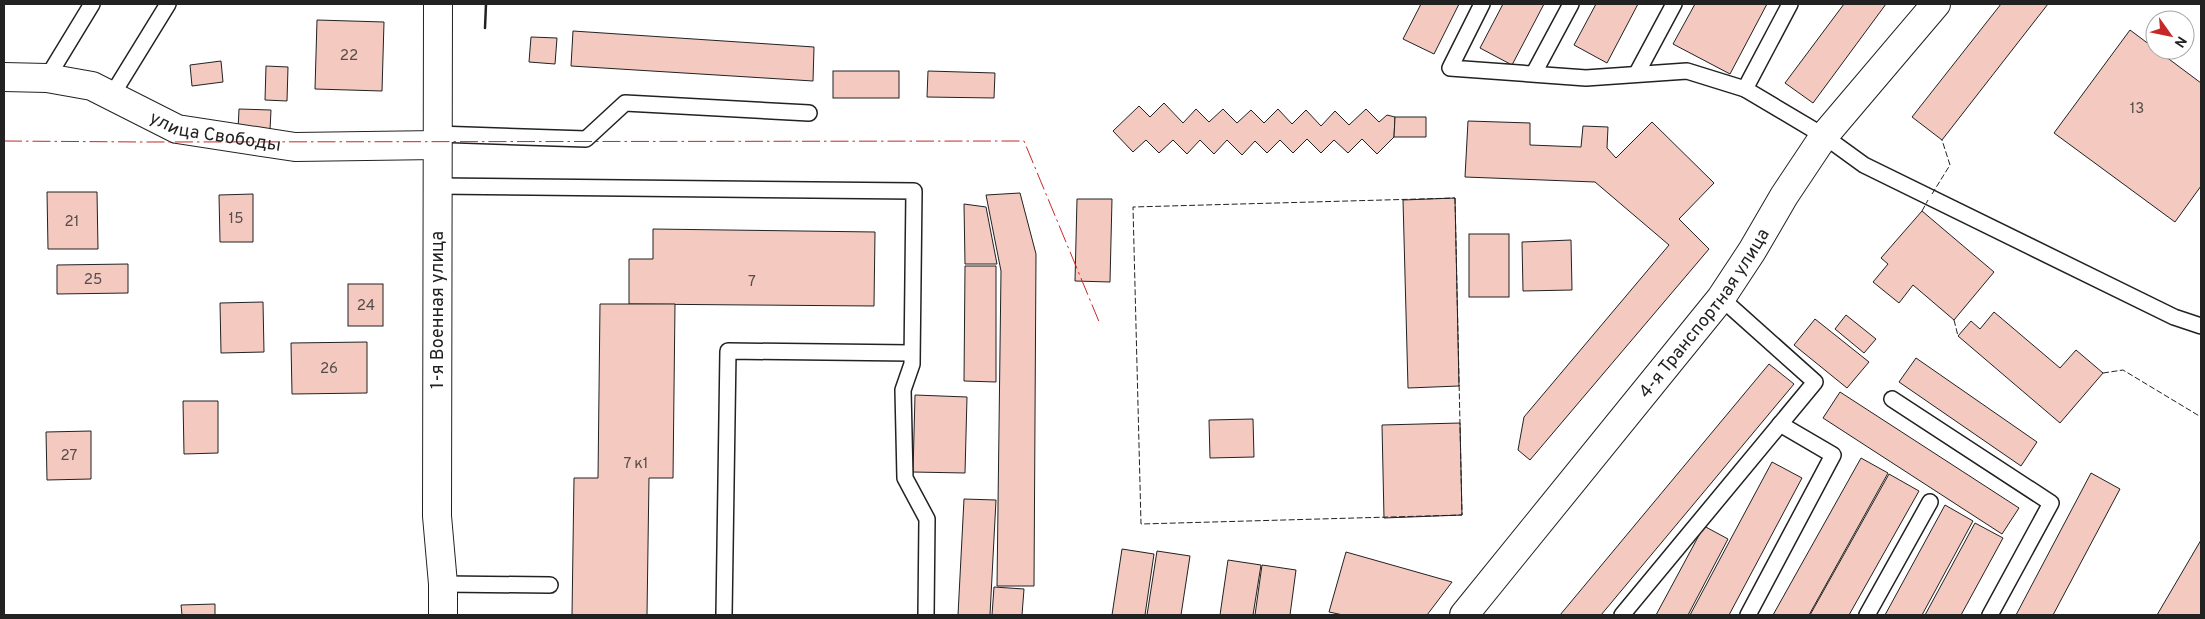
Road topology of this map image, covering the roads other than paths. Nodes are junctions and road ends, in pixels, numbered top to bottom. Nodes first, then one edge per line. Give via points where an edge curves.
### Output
1 (92, 4) edge
2 (168, 4) edge
3 (438, 4) edge
4 (1482, 4) edge
5 (1571, 4) edge
6 (1674, 4) edge
7 (1790, 4) edge
8 (1936, 4) edge
9 (1534, 73) junction
10 (1637, 73) junction
11 (4, 77) edge
12 (47, 78) junction
13 (1746, 89) junction
14 (112, 95) junction
15 (810, 113) dead end
16 (1824, 136) junction
17 (437, 140) junction
18 (437, 186) junction
19 (1721, 298) junction
20 (2201, 326) edge
21 (911, 353) junction
22 (1892, 399) dead end
23 (1780, 424) junction
24 (1930, 502) dead end
25 (443, 584) junction
26 (550, 586) dead end
27 (443, 615) edge
28 (724, 615) edge
29 (926, 615) edge
30 (1464, 615) edge
31 (1622, 615) edge
32 (1748, 615) edge
33 (1867, 615) edge
34 (1990, 615) edge

1 - 12 lane
2 - 14 lane
3 - 17 street, 1-я Военная улица
4 - 9 lane via 1450,68
5 - 9 lane
6 - 10 lane
7 - 13 lane
8 - 16 street, 4-я Транспортная улица
9 - 10 lane via 1586,78
10 - 13 lane via 1687,71
11 - 12 street, улица Свободы
12 - 14 street, улица Свободы via 92,86
13 - 16 lane
14 - 17 street, улица Свободы via 177,129 296,146
15 - 17 lane via 625,103 586,139
16 - 19 street, 4-я Транспортная улица
16 - 20 lane via 1864,165 2174,317
17 - 18 street, 1-я Военная улица
18 - 21 lane via 914,191
18 - 25 street, 1-я Военная улица via 437,516
19 - 23 lane via 1815,382
19 - 30 street, 4-я Транспортная улица
21 - 28 lane via 728,351
21 - 29 lane via 912,364 904,390 905,478 927,519
22 - 34 lane via 2050,503
23 - 31 lane
23 - 32 lane via 1833,455
24 - 33 lane
25 - 26 lane
25 - 27 street, 1-я Военная улица

